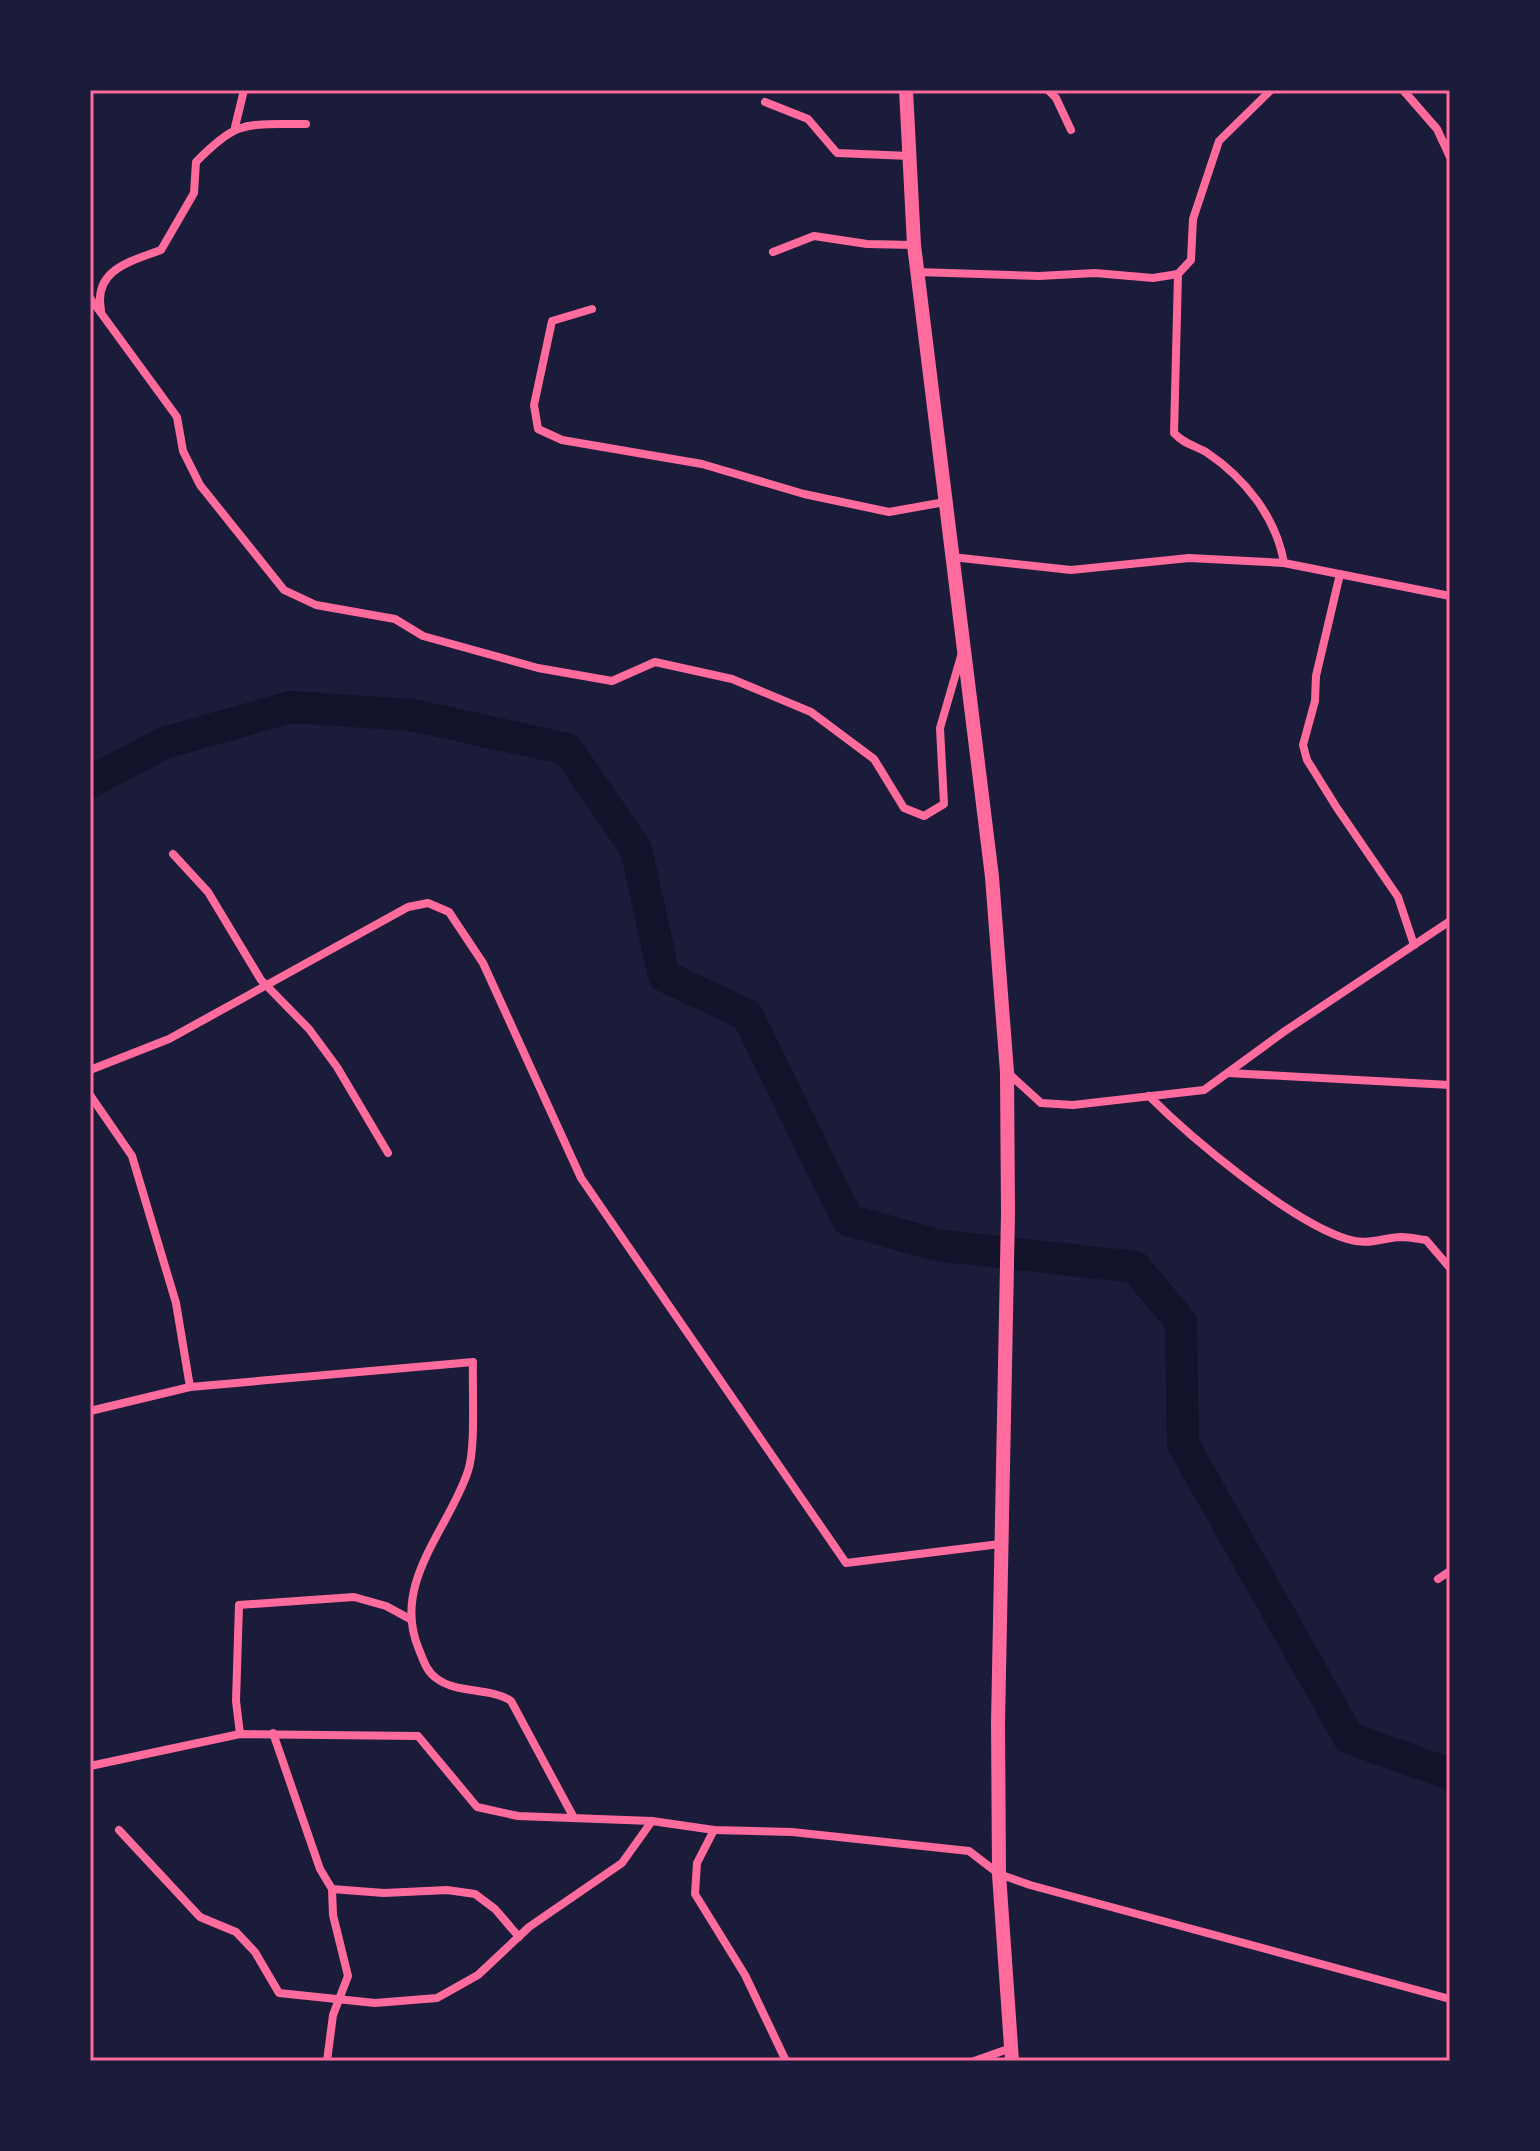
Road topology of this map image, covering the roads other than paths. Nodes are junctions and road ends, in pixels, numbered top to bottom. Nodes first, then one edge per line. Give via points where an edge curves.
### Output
1 (244, 90) edge
2 (906, 90) edge
3 (1048, 90) edge
4 (1271, 90) edge
5 (1403, 90) edge
6 (765, 102) dead end
7 (306, 124) dead end
8 (235, 127) junction
9 (1071, 130) dead end
10 (910, 156) junction
11 (1450, 157) edge
12 (914, 245) junction
13 (773, 252) dead end
14 (917, 272) junction
15 (1178, 274) junction
16 (90, 298) edge
17 (592, 309) dead end
18 (101, 311) junction
19 (945, 502) junction
20 (951, 557) junction
21 (1284, 563) junction
22 (1340, 574) junction
23 (1450, 596) edge
24 (963, 651) junction
25 (173, 854) dead end
26 (1450, 921) edge
27 (1414, 945) junction
28 (267, 985) junction
29 (90, 1070) edge
30 (1007, 1072) junction
31 (1227, 1073) junction
32 (1450, 1085) edge
33 (90, 1095) edge
34 (1149, 1096) junction
35 (388, 1153) dead end
36 (1450, 1268) edge
37 (190, 1387) junction
38 (90, 1411) edge
39 (1000, 1544) junction
40 (1450, 1571) edge
41 (1438, 1579) dead end
42 (410, 1619) junction
43 (273, 1733) junction
44 (240, 1734) junction
45 (90, 1766) edge
46 (574, 1818) junction
47 (652, 1821) junction
48 (119, 1830) dead end
49 (714, 1830) junction
50 (999, 1874) junction
51 (332, 1889) junction
52 (519, 1937) junction
53 (340, 1997) junction
54 (1450, 1999) edge
55 (1012, 2055) edge
56 (327, 2061) edge
57 (786, 2061) edge
58 (974, 2061) edge

1 - 8 street
2 - 10 main road
3 - 9 street
4 - 15 street via 1219,141 1193,219 1191,260
5 - 11 street via 1437,129
6 - 10 street via 808,119 837,153
7 - 8 street
8 - 18 street via 196,162 194,193 161,250 126,260 110,273 99,298
10 - 12 main road
12 - 13 street via 814,236
12 - 14 main road
14 - 15 street via 1153,278
14 - 19 main road
15 - 21 street via 1174,433 1238,477 1280,540
16 - 18 street
17 - 19 street via 552,321 534,405 538,429 562,440 702,464 889,512
18 - 24 street via 177,417 183,451 200,485 284,590 316,605 395,619 423,636 538,668 612,681 655,662 732,679 811,712 874,759 904,808 924,816 944,804 940,728
19 - 20 main road
20 - 21 street via 1071,570 1189,558
20 - 24 main road
21 - 22 street
22 - 23 street
22 - 27 street via 1303,745 1337,808 1398,897
24 - 30 main road via 992,877
25 - 28 street via 208,892
26 - 27 street
27 - 31 street
28 - 29 street via 169,1039
28 - 35 street via 337,1067
28 - 39 street via 408,907 428,903 449,912 483,963 581,1178 846,1563
30 - 34 street via 1041,1103 1073,1105
30 - 39 main road
31 - 32 street
31 - 34 street via 1204,1090
33 - 37 street via 132,1156 176,1303
34 - 36 street via 1222,1161 1311,1221 1347,1239 1373,1244 1400,1237 1426,1240
37 - 38 street
37 - 42 street via 473,1362 469,1469 420,1568
39 - 50 main road
40 - 41 street
42 - 44 street via 354,1597 239,1605
42 - 46 street via 425,1666 435,1677 511,1701
43 - 44 street
43 - 46 street via 418,1736 477,1807 518,1816
43 - 51 street via 320,1869
44 - 45 street
46 - 47 street
47 - 49 street
47 - 52 street via 622,1863
48 - 53 street via 200,1917 236,1932 255,1952 279,1993
49 - 50 street via 792,1832 969,1851
49 - 57 street via 697,1863 695,1894 745,1975
50 - 54 street
50 - 55 main road
51 - 52 street via 475,1894
51 - 53 street via 348,1976
52 - 53 street via 478,1975 437,1998 375,2003
53 - 56 street
55 - 58 street

